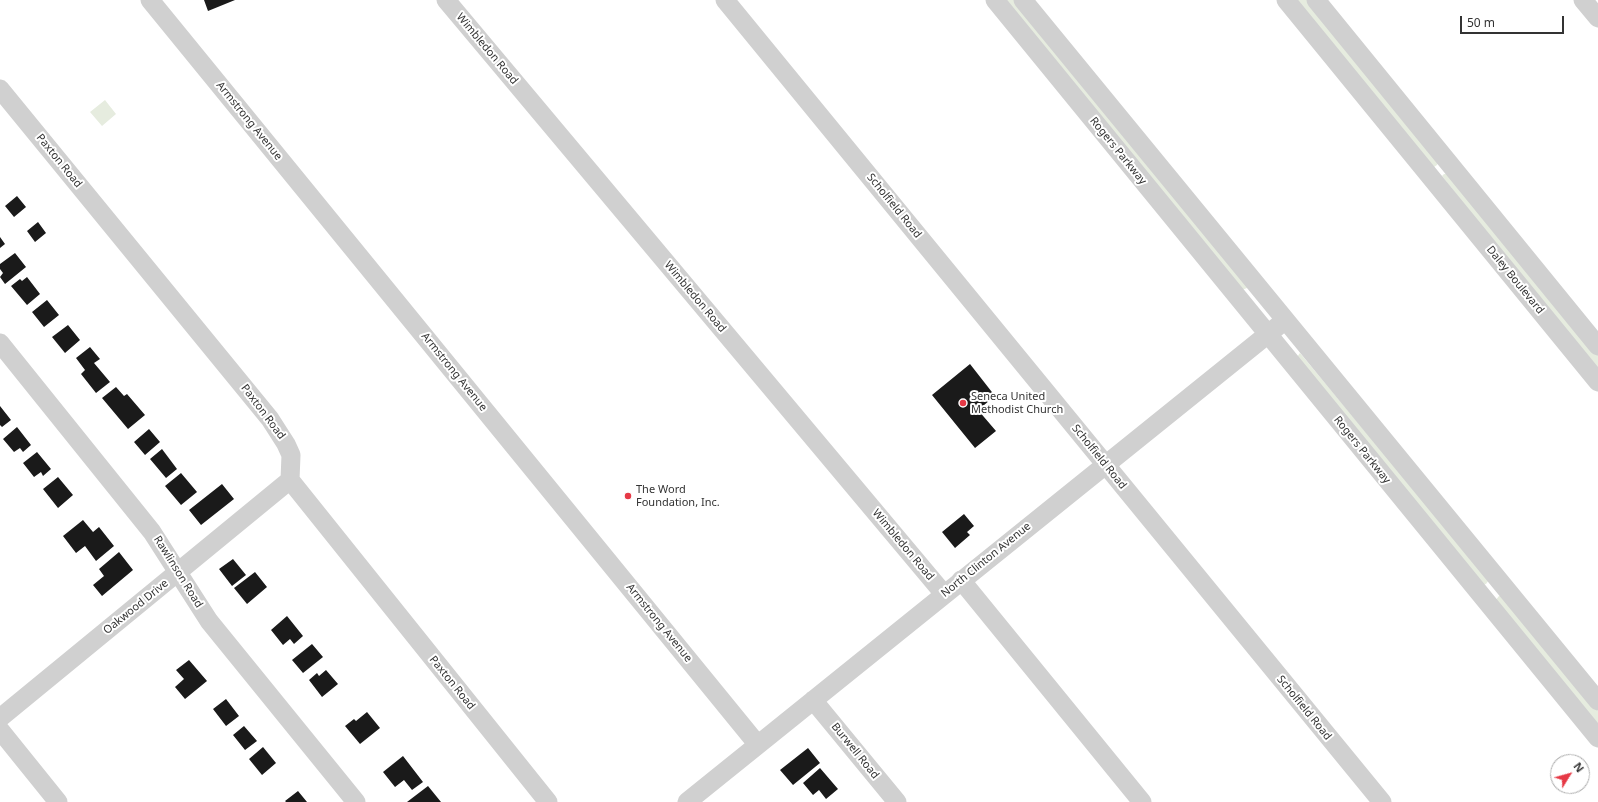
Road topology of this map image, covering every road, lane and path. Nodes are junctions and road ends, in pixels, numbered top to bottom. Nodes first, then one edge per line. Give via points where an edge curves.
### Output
1 (150, 0) edge
2 (446, 0) edge
3 (725, 0) edge
4 (995, 0) edge
5 (1024, 0) edge
6 (1286, 0) edge
7 (1316, 0) edge
8 (1583, 0) edge
9 (1598, 18) edge
10 (0, 89) edge
11 (1449, 163) junction
12 (1431, 178) junction
13 (1259, 288) junction
14 (1242, 302) junction
15 (1285, 320) junction
16 (1268, 334) junction
17 (0, 343) edge
18 (1598, 346) edge
19 (1598, 382) edge
20 (1105, 464) junction
21 (290, 480) junction
22 (178, 573) junction
23 (961, 580) junction
24 (1501, 583) junction
25 (944, 594) junction
26 (1483, 597) junction
27 (813, 700) junction
28 (1598, 701) edge
29 (0, 718) edge
30 (0, 730) edge
31 (1598, 738) edge
32 (758, 745) junction
33 (58, 802) edge
34 (356, 802) edge
35 (548, 802) edge
36 (687, 802) edge
37 (897, 802) edge
38 (1142, 802) edge
39 (1382, 802) edge

1 - 32 street, Armstrong Avenue
2 - 25 street, Wimbledon Road
3 - 20 street, Scholfield Road
4 - 14 street, Rogers Parkway
5 - 13 street, Rogers Parkway
6 - 12 street, Daley Boulevard
7 - 11 street, Daley Boulevard
8 - 9 street
10 - 21 street, Paxton Road via 280,432 290,455
11 - 12 street
11 - 18 street, Daley Boulevard
12 - 19 street, Daley Boulevard
13 - 14 street
13 - 15 street, Rogers Parkway
14 - 16 street, Rogers Parkway
15 - 16 street, North Clinton Avenue
15 - 24 street, Rogers Parkway
16 - 20 street, North Clinton Avenue
16 - 26 street, Rogers Parkway
17 - 22 street, Rawlinson Road via 152,532
20 - 23 street, North Clinton Avenue
20 - 39 street, Scholfield Road
21 - 22 street, Oakwood Drive
21 - 35 street, Paxton Road
22 - 29 street, Oakwood Drive
22 - 34 street, Rawlinson Road via 209,621
23 - 25 street, North Clinton Avenue
23 - 38 street
24 - 26 street
24 - 28 street, Rogers Parkway
25 - 27 street, North Clinton Avenue
26 - 31 street, Rogers Parkway
27 - 32 street, North Clinton Avenue
27 - 37 street, Burwell Road
30 - 33 street
32 - 36 street, North Clinton Avenue

